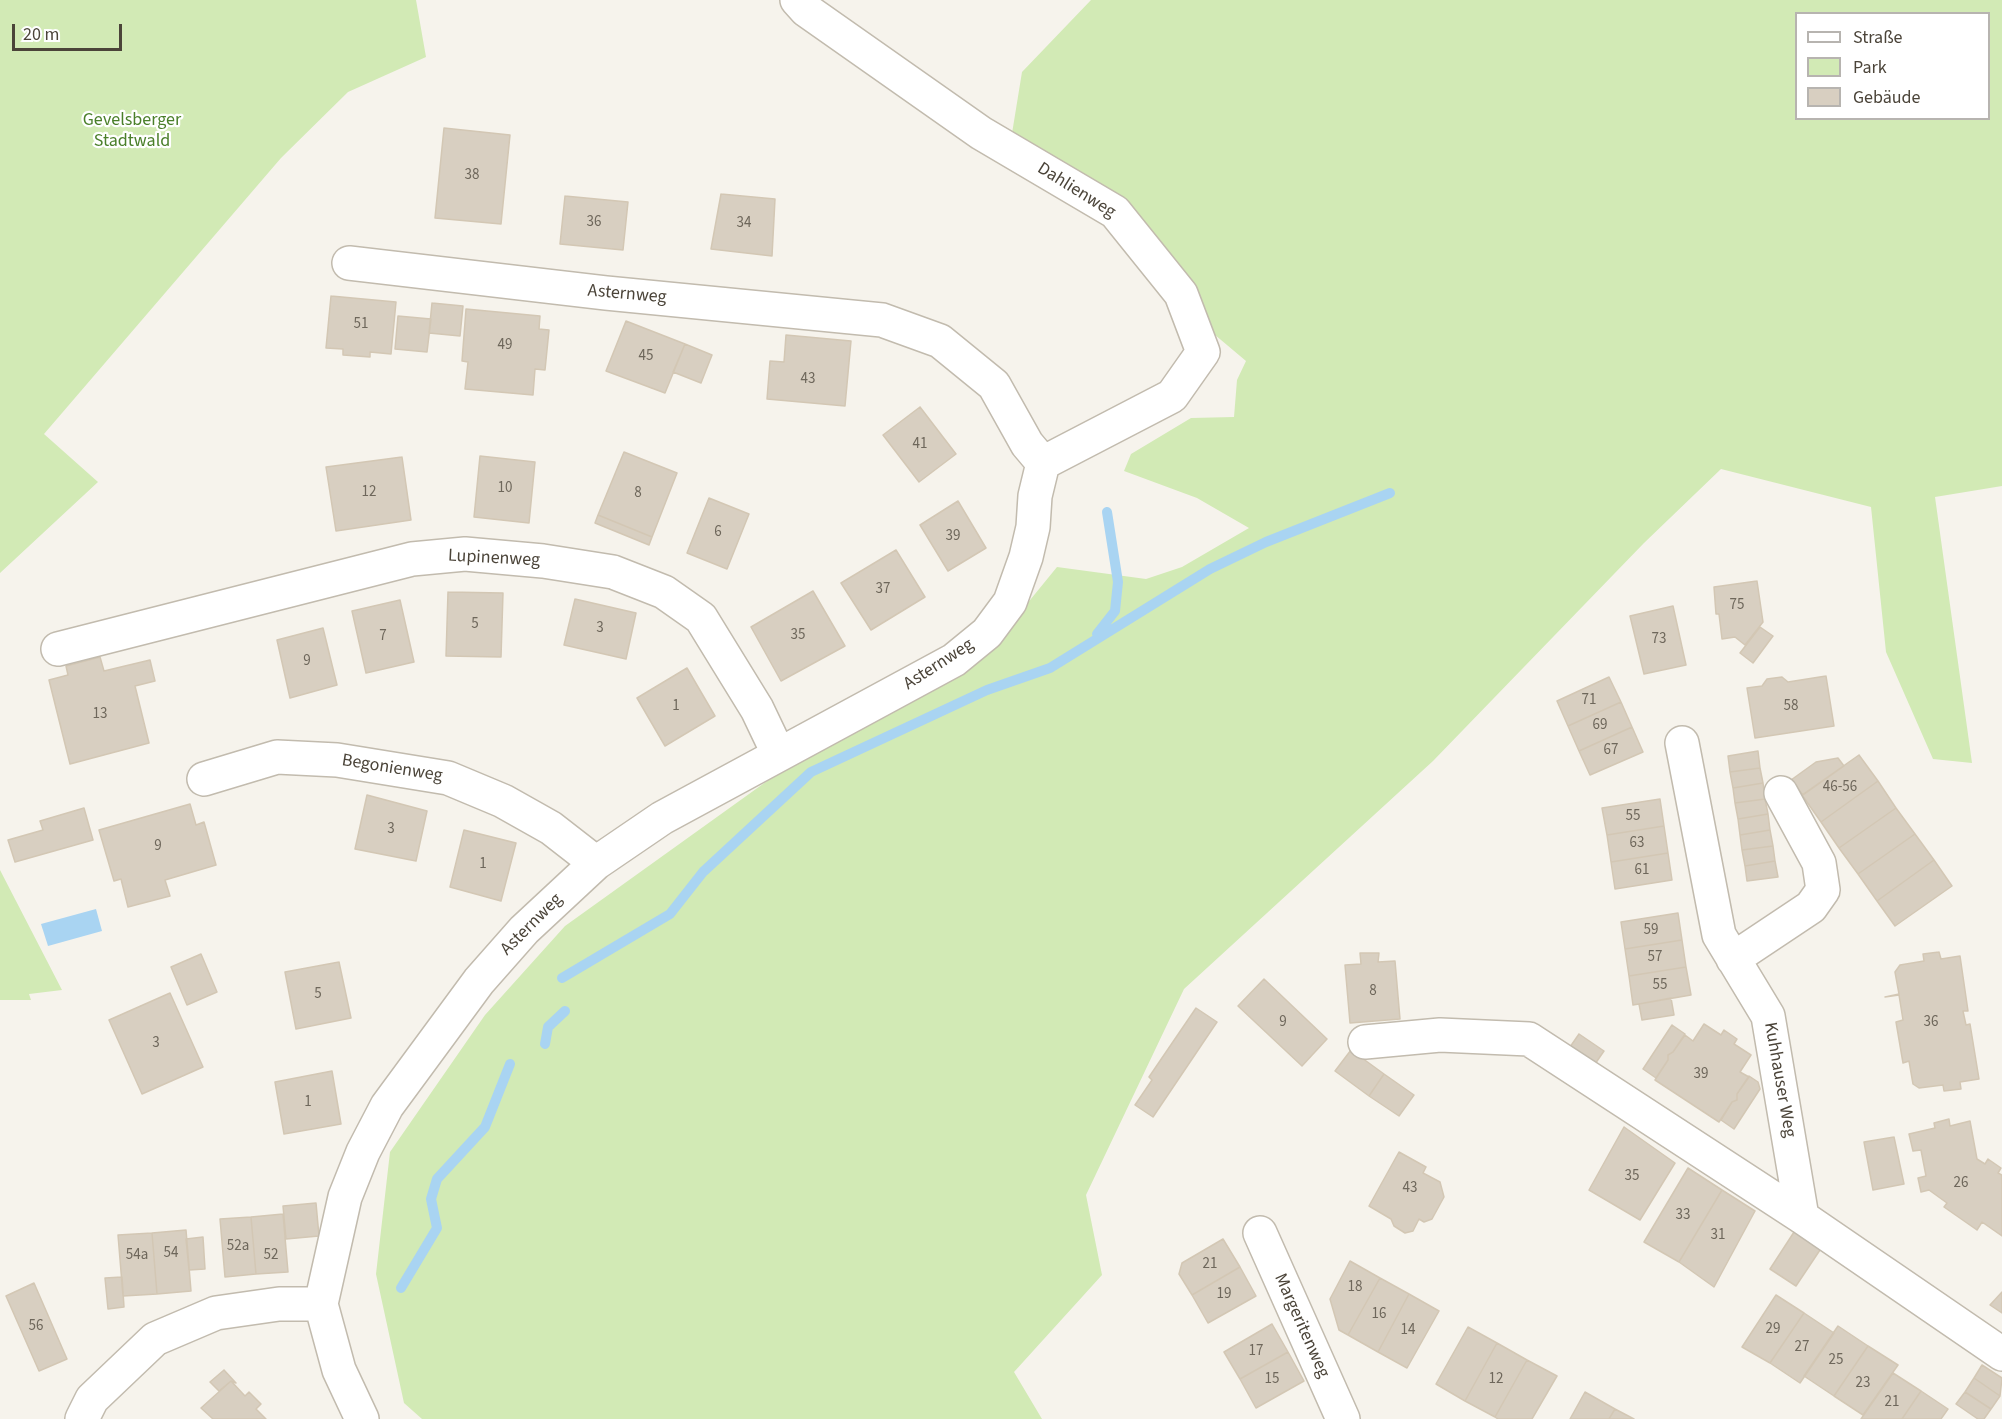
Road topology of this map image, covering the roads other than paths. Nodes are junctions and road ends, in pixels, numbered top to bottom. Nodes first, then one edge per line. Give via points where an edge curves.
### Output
1 (796, 0) edge
2 (349, 263) dead end
3 (1043, 464) junction
4 (58, 649) dead end
5 (1682, 743) dead end
6 (778, 753) junction
7 (204, 779) dead end
8 (1781, 793) dead end
9 (596, 863) junction
10 (1733, 959) junction
11 (1365, 1042) dead end
12 (1802, 1217) junction
13 (1260, 1233) dead end
14 (321, 1304) junction
15 (2002, 1354) edge
16 (82, 1419) edge
17 (362, 1419) edge
18 (1343, 1419) edge

1 - 3 street, Dahlienweg via 981,133 1115,212 1180,294 1203,352 1172,396
2 - 3 street, Asternweg via 606,294 882,320 940,341 994,385 1027,444
3 - 6 street, Asternweg via 1026,557 1010,602 987,633 954,660
4 - 6 street, Lupinenweg via 412,560 465,554 543,561 613,572 664,592 701,618 757,709
5 - 10 street, Kuhhauser Weg via 1719,935
6 - 9 street, Asternweg via 662,818
7 - 9 street, Begonienweg via 276,757 338,760 448,778 503,801 551,828
8 - 10 street via 1819,863 1823,890 1811,907
9 - 14 street, Asternweg via 524,930 479,981 387,1106 345,1197
10 - 12 street, Kuhhauser Weg via 1768,1016
11 - 12 street via 1440,1035 1529,1039
12 - 15 street
13 - 18 street, Margeritenweg
14 - 16 street via 279,1304 216,1313 155,1339 92,1399
14 - 17 street via 339,1370

